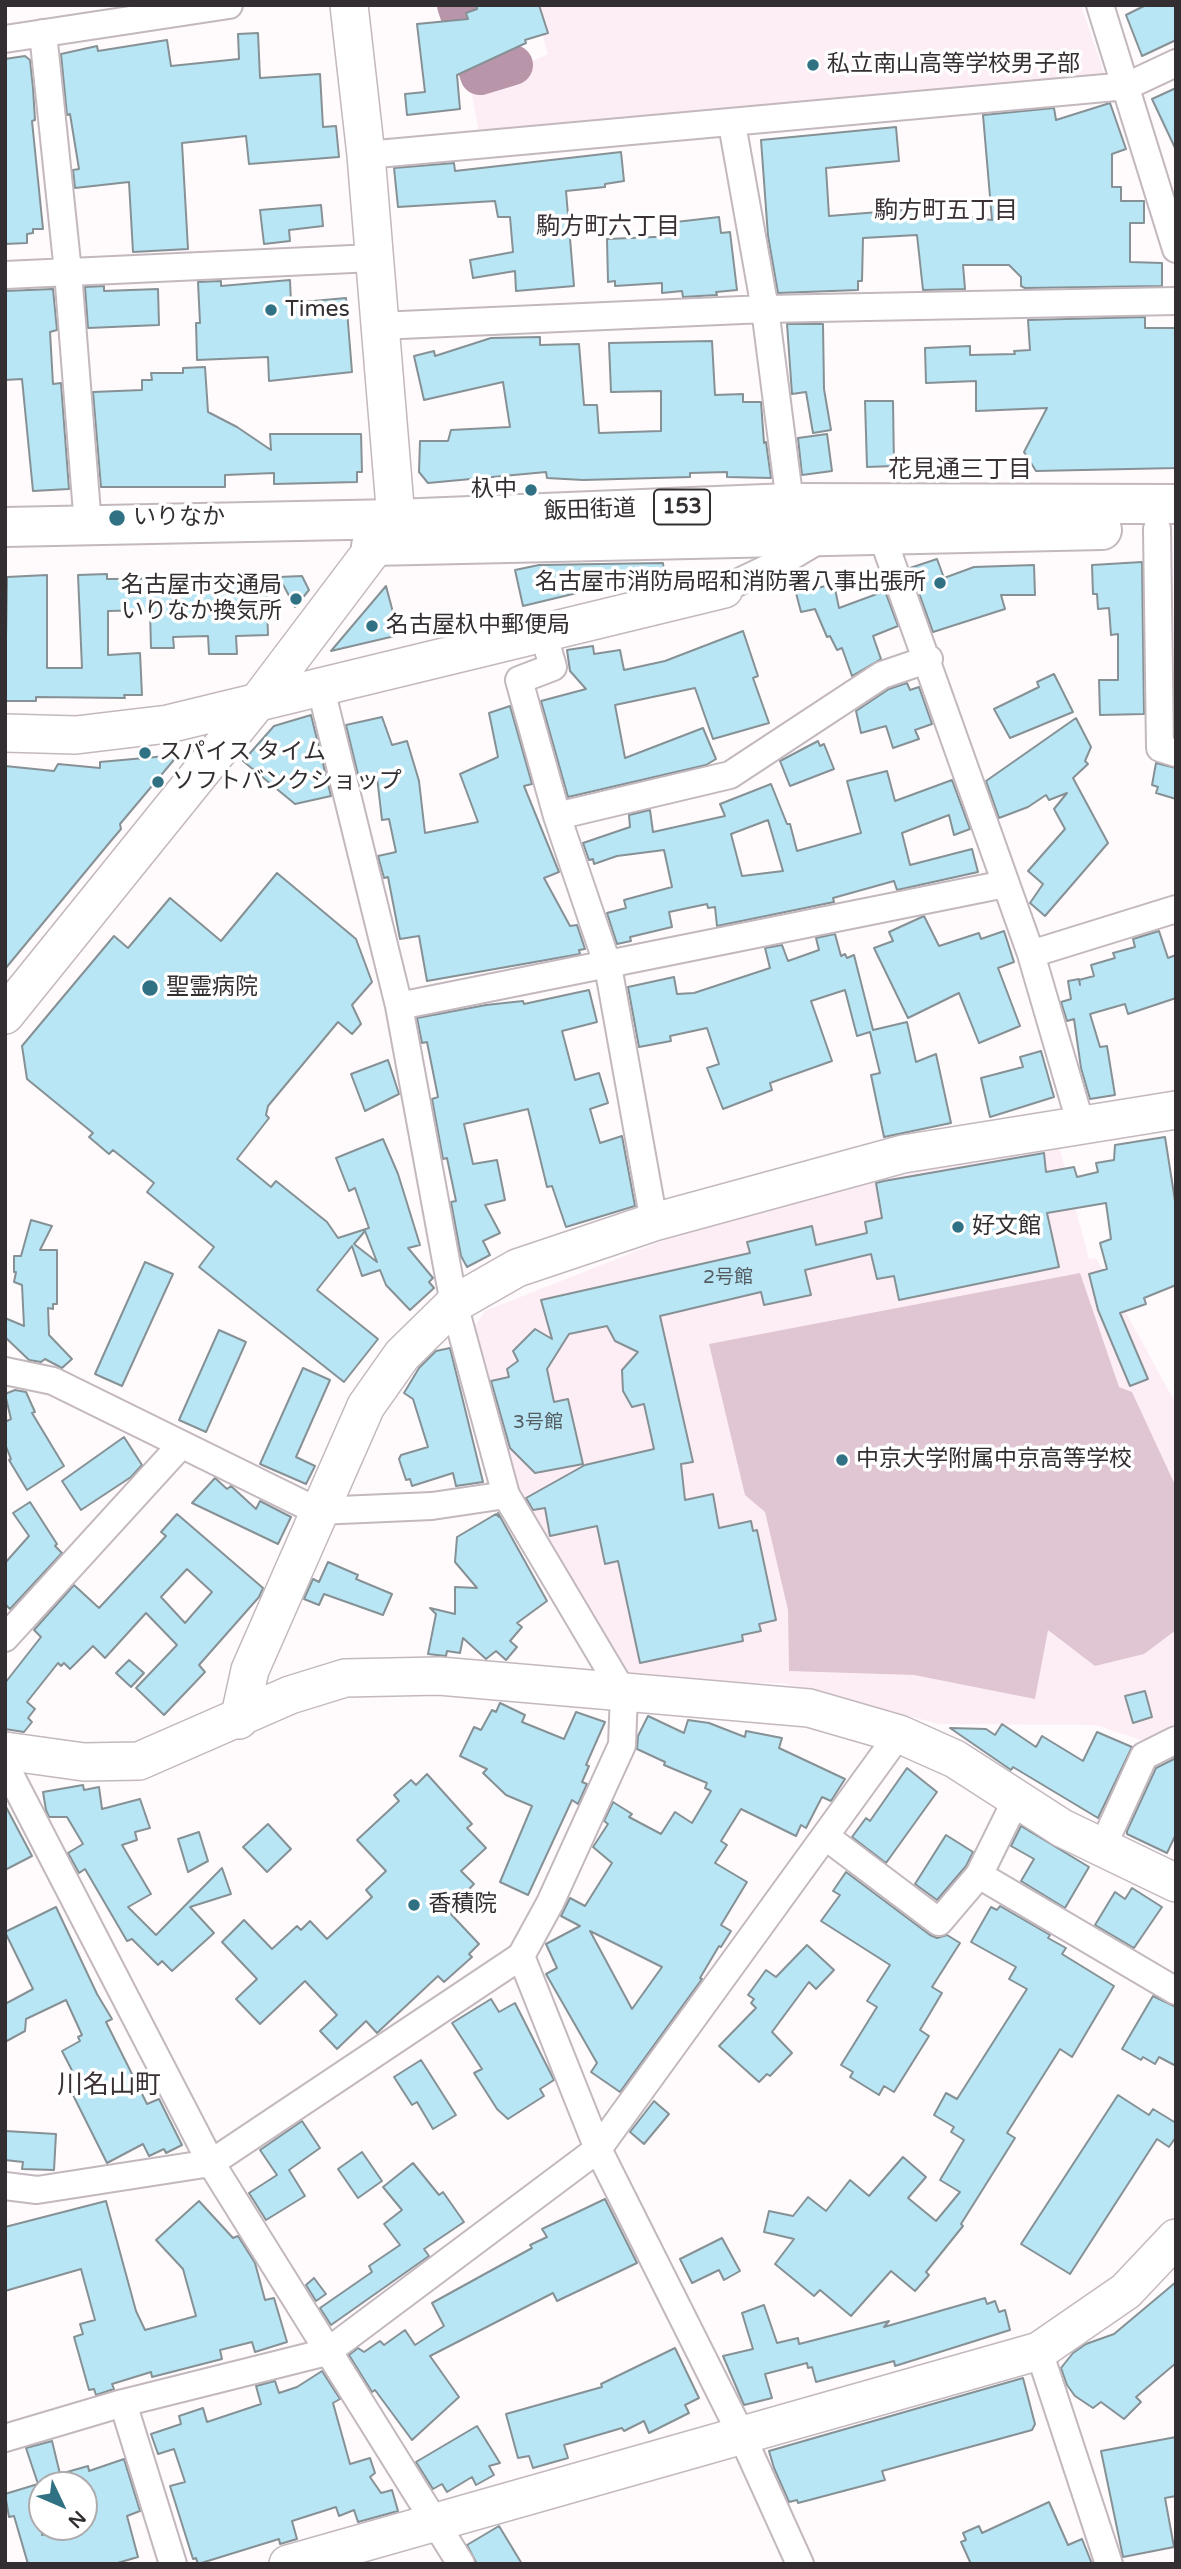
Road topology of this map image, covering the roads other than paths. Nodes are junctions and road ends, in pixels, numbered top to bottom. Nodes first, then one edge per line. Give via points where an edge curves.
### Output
1 (229, 5) edge
2 (349, 5) edge
3 (1100, 5) edge
4 (43, 33) junction
5 (5, 39) edge
6 (1176, 63) edge
7 (1127, 86) junction
8 (732, 124) junction
9 (366, 155) junction
10 (1176, 249) edge
11 (374, 258) junction
12 (68, 272) junction
13 (5, 275) edge
14 (1176, 301) edge
15 (765, 309) junction
16 (378, 326) junction
17 (790, 503) junction
18 (1169, 521) edge
19 (88, 526) junction
20 (5, 527) edge
21 (385, 533) junction
22 (881, 533) junction
23 (827, 535) junction
24 (737, 537) junction
25 (5, 548) edge
26 (724, 589) junction
27 (543, 632) junction
28 (929, 659) junction
29 (320, 685) junction
30 (260, 699) junction
31 (5, 733) edge
32 (1176, 753) edge
33 (557, 817) junction
34 (1005, 884) junction
35 (1176, 909) edge
36 (1031, 954) junction
37 (608, 966) junction
38 (399, 1006) junction
39 (5, 1015) edge
40 (1176, 1110) edge
41 (1081, 1125) junction
42 (654, 1222) junction
43 (454, 1304) junction
44 (5, 1371) edge
45 (181, 1445) junction
46 (506, 1495) junction
47 (317, 1511) junction
48 (5, 1638) edge
49 (624, 1694) junction
50 (239, 1720) junction
51 (899, 1734) junction
52 (1176, 1740) edge
53 (5, 1751) edge
54 (5, 1765) edge
55 (1016, 1800) junction
56 (825, 1836) junction
57 (1102, 1848) junction
58 (979, 1875) junction
59 (1176, 1882) edge
60 (521, 1956) junction
61 (1176, 1991) edge
62 (598, 2149) junction
63 (211, 2163) junction
64 (5, 2186) edge
65 (1176, 2238) edge
66 (1039, 2351) junction
67 (327, 2352) junction
68 (123, 2403) junction
69 (741, 2434) junction
70 (5, 2438) edge
71 (437, 2522) junction
72 (173, 2564) edge
73 (288, 2564) edge
74 (461, 2564) edge
75 (800, 2564) edge
76 (1109, 2564) edge

1 - 4 street
2 - 9 street
3 - 7 street
4 - 5 street
4 - 12 street
6 - 7 street
7 - 8 street
7 - 10 street
8 - 9 street
8 - 15 street
9 - 11 street
11 - 12 street
11 - 16 street
12 - 13 street
12 - 19 street
14 - 15 street
15 - 16 street
15 - 17 street
16 - 21 street
17 - 18 highway, 飯田街道 / 153
17 - 21 highway, 飯田街道 / 153
18 - 22 highway, 飯田街道 / 153
18 - 32 street via 1160,748
19 - 20 highway, 飯田街道 / 153
19 - 21 highway, 飯田街道 / 153
21 - 24 highway, 飯田街道 / 153
21 - 25 highway, 飯田街道 / 153
21 - 30 street
22 - 23 highway, 飯田街道 / 153
22 - 28 street
23 - 24 highway, 飯田街道 / 153
23 - 26 street
24 - 26 street via 738,568
26 - 27 street
27 - 29 street
27 - 33 street via 553,667 519,680
28 - 33 street via 881,675 730,775
28 - 34 street
29 - 30 street
29 - 38 street
30 - 31 street via 168,724 76,735
30 - 39 street
33 - 37 street
34 - 36 street
34 - 37 street
35 - 36 street
36 - 41 street
37 - 38 street
37 - 42 street
38 - 43 street
40 - 41 street
41 - 42 street via 903,1154
42 - 43 street via 517,1268
43 - 46 street
43 - 47 street via 402,1355 366,1406
44 - 45 street via 53,1381
45 - 47 street
45 - 48 street
46 - 47 street via 432,1506
46 - 49 street
47 - 50 street via 250,1670
49 - 50 street via 439,1676 345,1678 290,1695
49 - 51 street via 809,1708
49 - 60 street via 622,1745
50 - 53 street via 139,1761 84,1762
51 - 55 street via 955,1759
51 - 56 street
52 - 57 street via 1144,1756
54 - 63 street
55 - 57 street
55 - 58 street
56 - 58 street via 939,1922
56 - 62 street
57 - 59 street
58 - 61 street
60 - 62 street
60 - 63 street
62 - 67 street
62 - 69 street
63 - 64 street via 37,2190
63 - 67 street
65 - 66 street via 1126,2291
66 - 69 street
66 - 76 street
67 - 68 street
67 - 71 street
68 - 70 street
68 - 72 street
69 - 71 street
69 - 75 street
71 - 73 street
71 - 74 street

